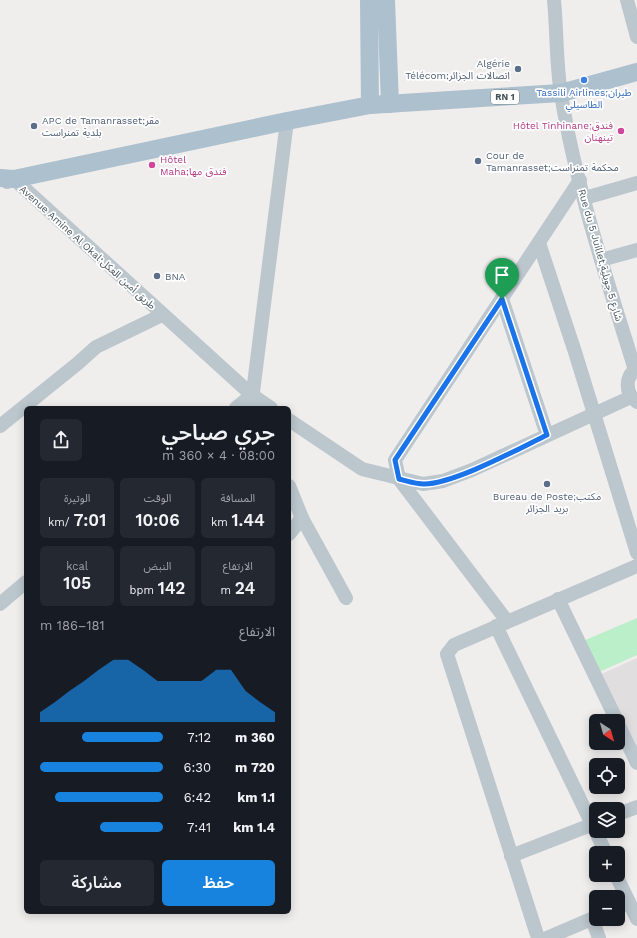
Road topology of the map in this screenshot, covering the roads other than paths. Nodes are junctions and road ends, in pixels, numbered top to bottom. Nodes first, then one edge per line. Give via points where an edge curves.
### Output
1 (368, 0) edge
2 (386, 0) edge
3 (554, 0) edge
4 (627, 0) edge
5 (637, 37) edge
6 (637, 72) edge
7 (561, 93) junction
8 (390, 104) junction
9 (370, 105) junction
10 (287, 121) junction
11 (5, 180) edge
12 (580, 180) junction
13 (637, 183) edge
14 (585, 198) junction
15 (539, 243) junction
16 (637, 250) edge
17 (601, 260) junction
18 (502, 299) junction
19 (162, 315) junction
20 (636, 369) edge
21 (634, 400) edge
22 (254, 404) edge
23 (25, 406) edge
24 (24, 407) edge
25 (594, 414) junction
26 (291, 421) edge
27 (0, 426) edge
28 (547, 435) junction
29 (399, 479) junction
30 (291, 491) edge
31 (302, 518) junction
32 (291, 532) edge
33 (637, 564) edge
34 (24, 584) edge
35 (346, 598) dead end
36 (558, 599) junction
37 (0, 604) edge
38 (501, 624) junction
39 (614, 714) edge
40 (625, 738) edge
41 (637, 763) edge
42 (637, 807) edge
43 (625, 811) edge
44 (589, 813) edge
45 (589, 826) edge
46 (511, 856) junction
47 (625, 906) edge
48 (637, 919) edge
49 (589, 920) edge
50 (596, 926) edge
51 (538, 938) edge
52 (546, 938) edge
53 (599, 938) edge

1 - 9 main road
2 - 8 main road
3 - 7 street, Rue du 5 Juillet,شارع 5 جويلية
4 - 5 street
6 - 7 main road, RN 1
7 - 8 main road, RN 1
7 - 12 street, Rue du 5 Juillet,شارع 5 جويلية
8 - 9 main road, RN 1
9 - 10 main road
10 - 11 main road
10 - 22 street
11 - 19 street, Avenue Amine Al Okal;طريق أمين العكل
12 - 14 street, Rue du 5 Juillet,شارع 5 جويلية
12 - 15 street
13 - 14 street
14 - 17 street, Rue du 5 Juillet,شارع 5 جويلية
15 - 18 street
15 - 25 street
16 - 17 street
17 - 20 street, Rue du 5 Juillet,شارع 5 جويلية
18 - 28 street
18 - 29 street via 395,460
19 - 22 street, Avenue Amine Al Okal;طريق أمين العكل
19 - 23 street via 96,347
20 - 21 street via 627,385
21 - 25 street
24 - 27 street
25 - 28 street
25 - 33 street
26 - 29 street via 362,469
28 - 29 street via 443,481 424,484
29 - 38 street
30 - 31 street
31 - 32 street
31 - 35 street
33 - 36 street
34 - 37 street
36 - 38 street
36 - 39 street
38 - 44 street
38 - 46 street via 454,645 447,654
40 - 41 street
42 - 43 street
45 - 46 street
46 - 51 street
47 - 48 street
49 - 52 street
50 - 53 street

